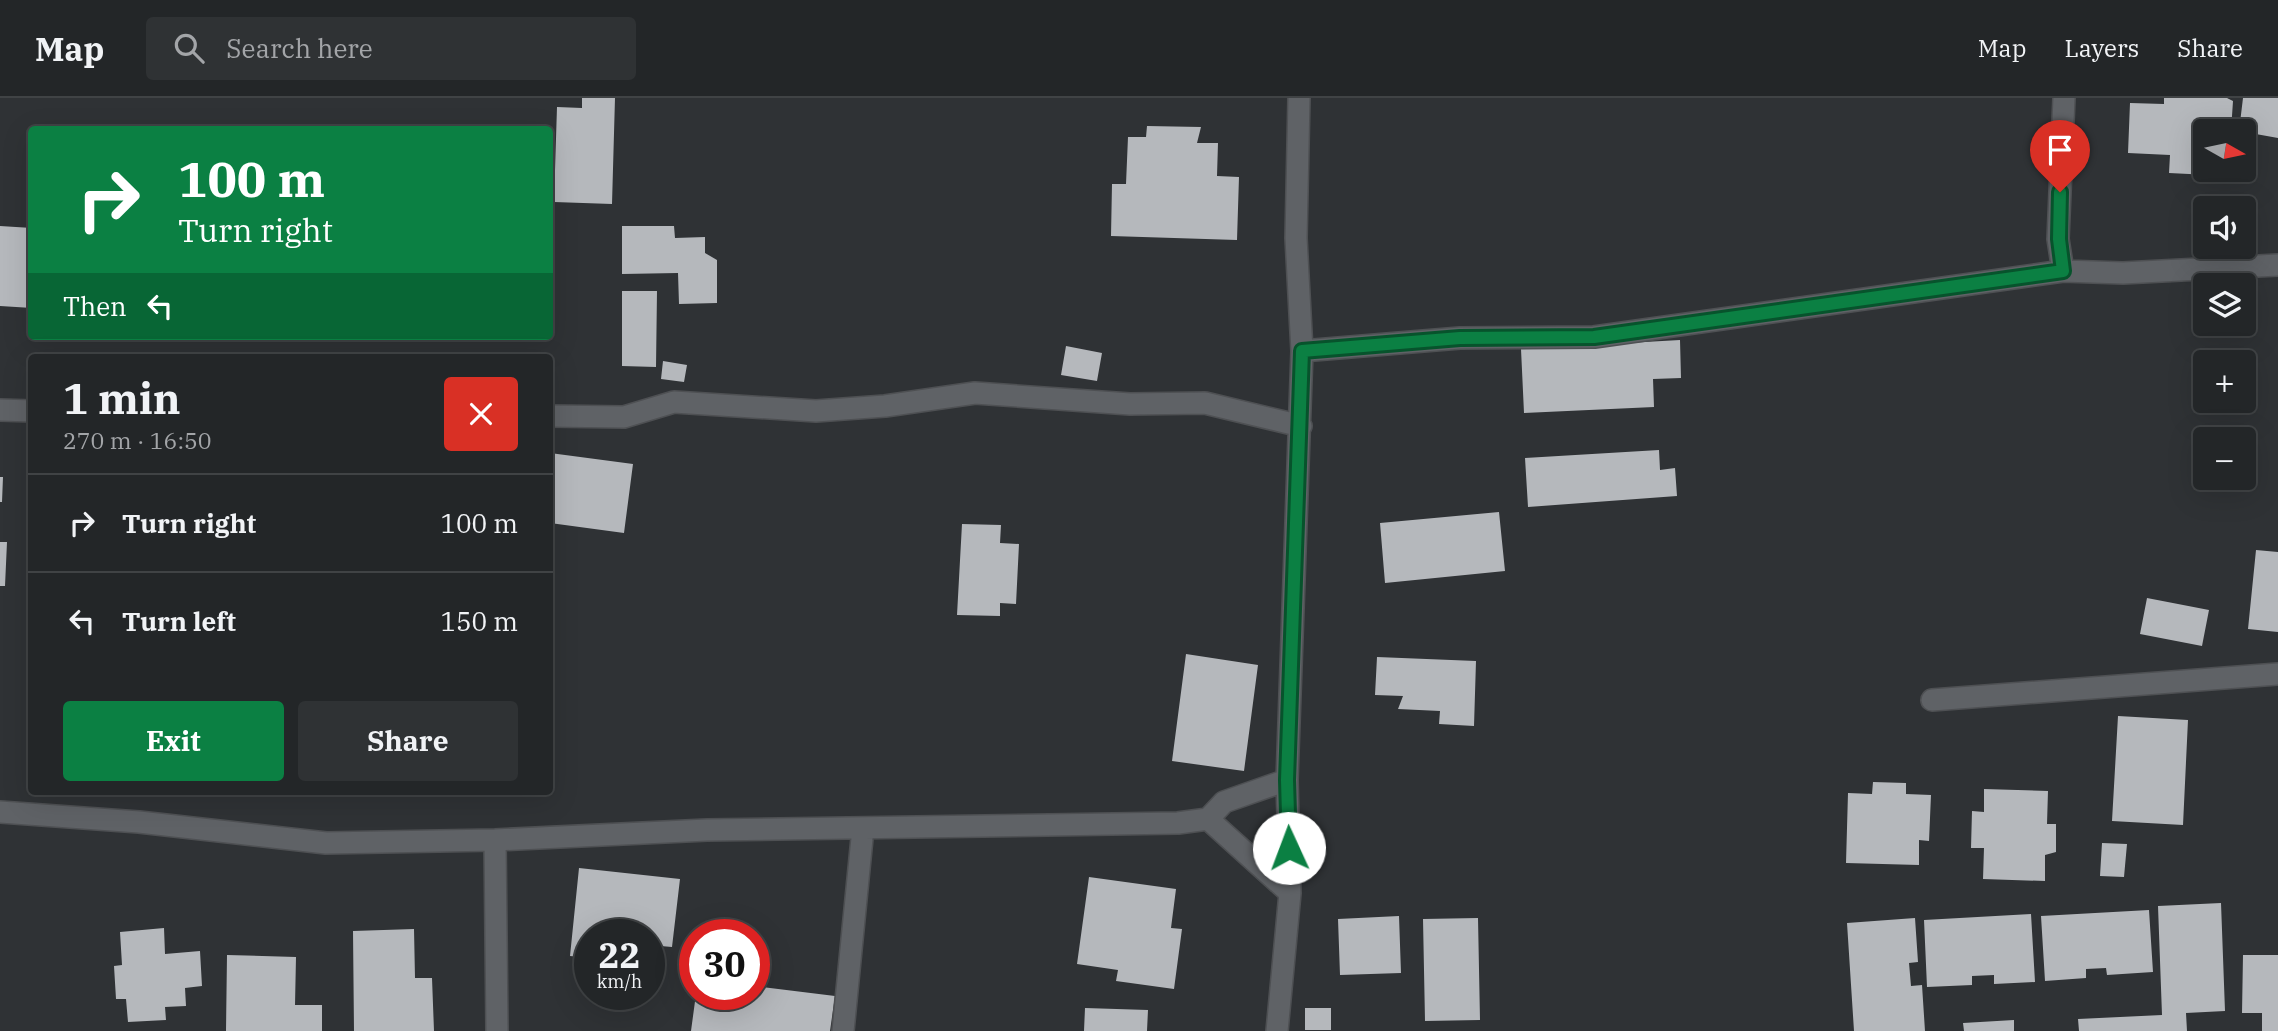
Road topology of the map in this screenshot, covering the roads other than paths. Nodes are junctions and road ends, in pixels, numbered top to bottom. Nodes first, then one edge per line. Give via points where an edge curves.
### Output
1 (1299, 98) edge
2 (2064, 98) edge
3 (2278, 265) edge
4 (2063, 271) junction
5 (1302, 351) junction
6 (0, 410) edge
7 (28, 411) edge
8 (553, 416) edge
9 (1301, 426) junction
10 (2278, 674) edge
11 (1932, 700) dead end
12 (1287, 780) junction
13 (0, 812) edge
14 (1208, 818) junction
15 (863, 828) junction
16 (495, 840) junction
17 (1290, 893) junction
18 (497, 1031) edge
19 (843, 1031) edge
20 (1277, 1031) edge

1 - 5 street via 1296,238
2 - 4 street via 2059,227
3 - 4 street via 2123,273
4 - 5 street via 1594,337 1460,338
5 - 9 street
6 - 7 street
8 - 9 street via 624,416 674,402 816,411 975,393 1130,404 1205,402
9 - 12 street
10 - 11 street
12 - 14 street via 1224,802
12 - 17 street
13 - 16 street via 326,843
14 - 15 street via 1178,823
14 - 17 street
15 - 16 street
15 - 19 street
16 - 18 street
17 - 20 street

